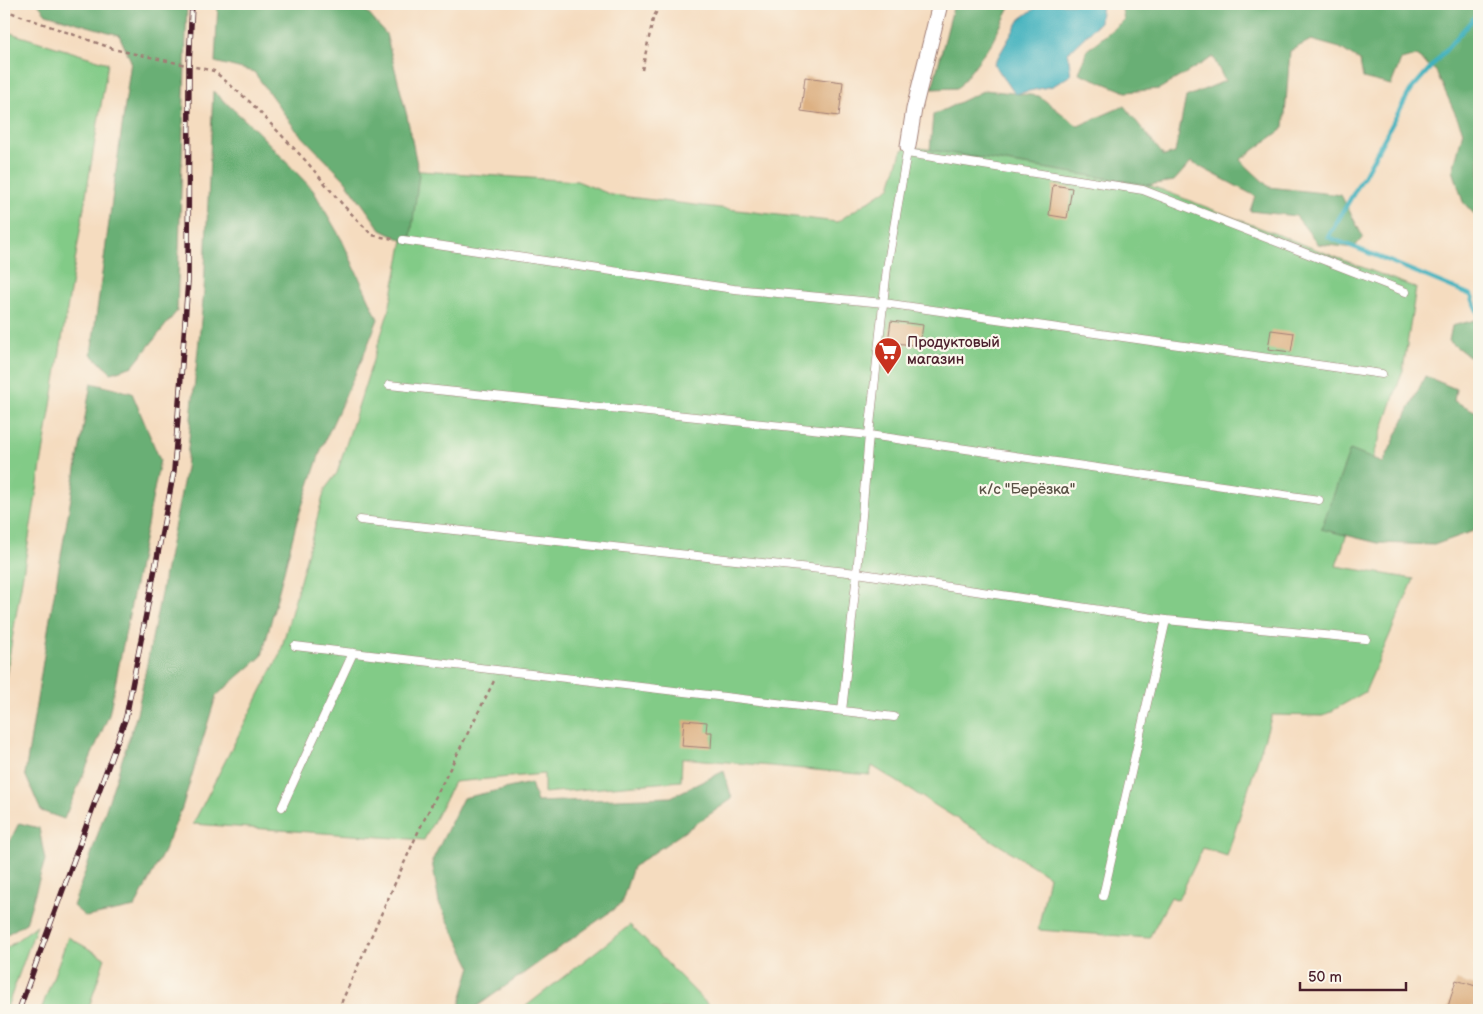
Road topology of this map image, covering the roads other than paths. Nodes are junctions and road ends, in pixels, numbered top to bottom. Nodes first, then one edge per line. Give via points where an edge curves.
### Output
1 (940, 4) edge
2 (908, 149) junction
3 (402, 240) road end
4 (1406, 292) dead end
5 (884, 303) junction
6 (1382, 374) dead end
7 (389, 385) dead end
8 (869, 435) junction
9 (1319, 500) dead end
10 (360, 520) dead end
11 (857, 572) junction
12 (1166, 620) junction
13 (1366, 639) dead end
14 (295, 646) dead end
15 (352, 653) junction
16 (842, 712) junction
17 (894, 717) dead end
18 (282, 807) dead end
19 (1103, 896) dead end

1 - 2 street via 914,109
2 - 4 lane via 1143,190
2 - 5 lane
3 - 5 lane via 734,289
5 - 6 lane
5 - 8 lane
7 - 8 lane
8 - 9 lane
8 - 11 lane
10 - 11 lane
11 - 12 lane
11 - 16 lane
12 - 13 lane
12 - 19 lane
14 - 15 lane
15 - 16 lane
15 - 18 lane
16 - 17 lane

